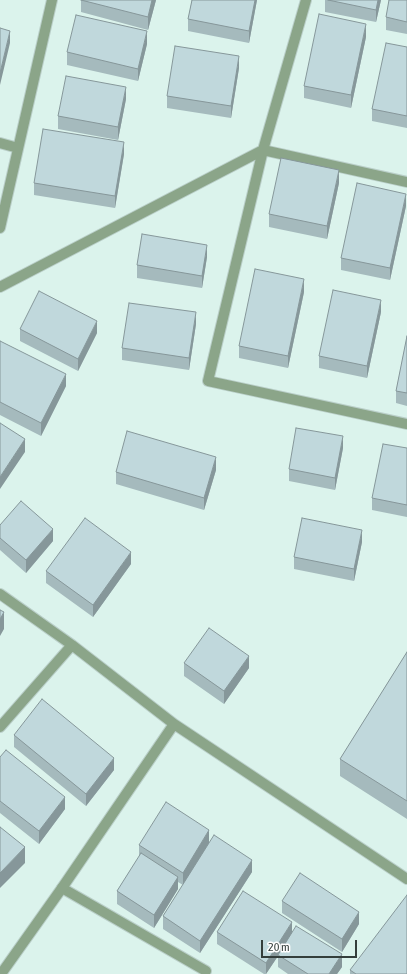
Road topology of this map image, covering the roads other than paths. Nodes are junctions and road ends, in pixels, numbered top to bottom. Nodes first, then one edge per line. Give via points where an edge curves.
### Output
1 (52, 0) edge
2 (306, 0) edge
3 (0, 143) edge
4 (18, 148) junction
5 (263, 150) junction
6 (407, 182) edge
7 (0, 228) edge
8 (0, 287) edge
9 (407, 424) edge
10 (0, 594) edge
11 (72, 645) junction
12 (174, 724) junction
13 (0, 727) edge
14 (407, 879) edge
15 (62, 888) junction
16 (206, 971) dead end
17 (1, 974) edge

1 - 4 street
2 - 5 street
3 - 4 street
4 - 7 street
5 - 6 street
5 - 8 street
5 - 9 street via 208,381
10 - 11 street
11 - 12 street
11 - 13 street
12 - 14 street
12 - 15 street
15 - 16 street
15 - 17 street

